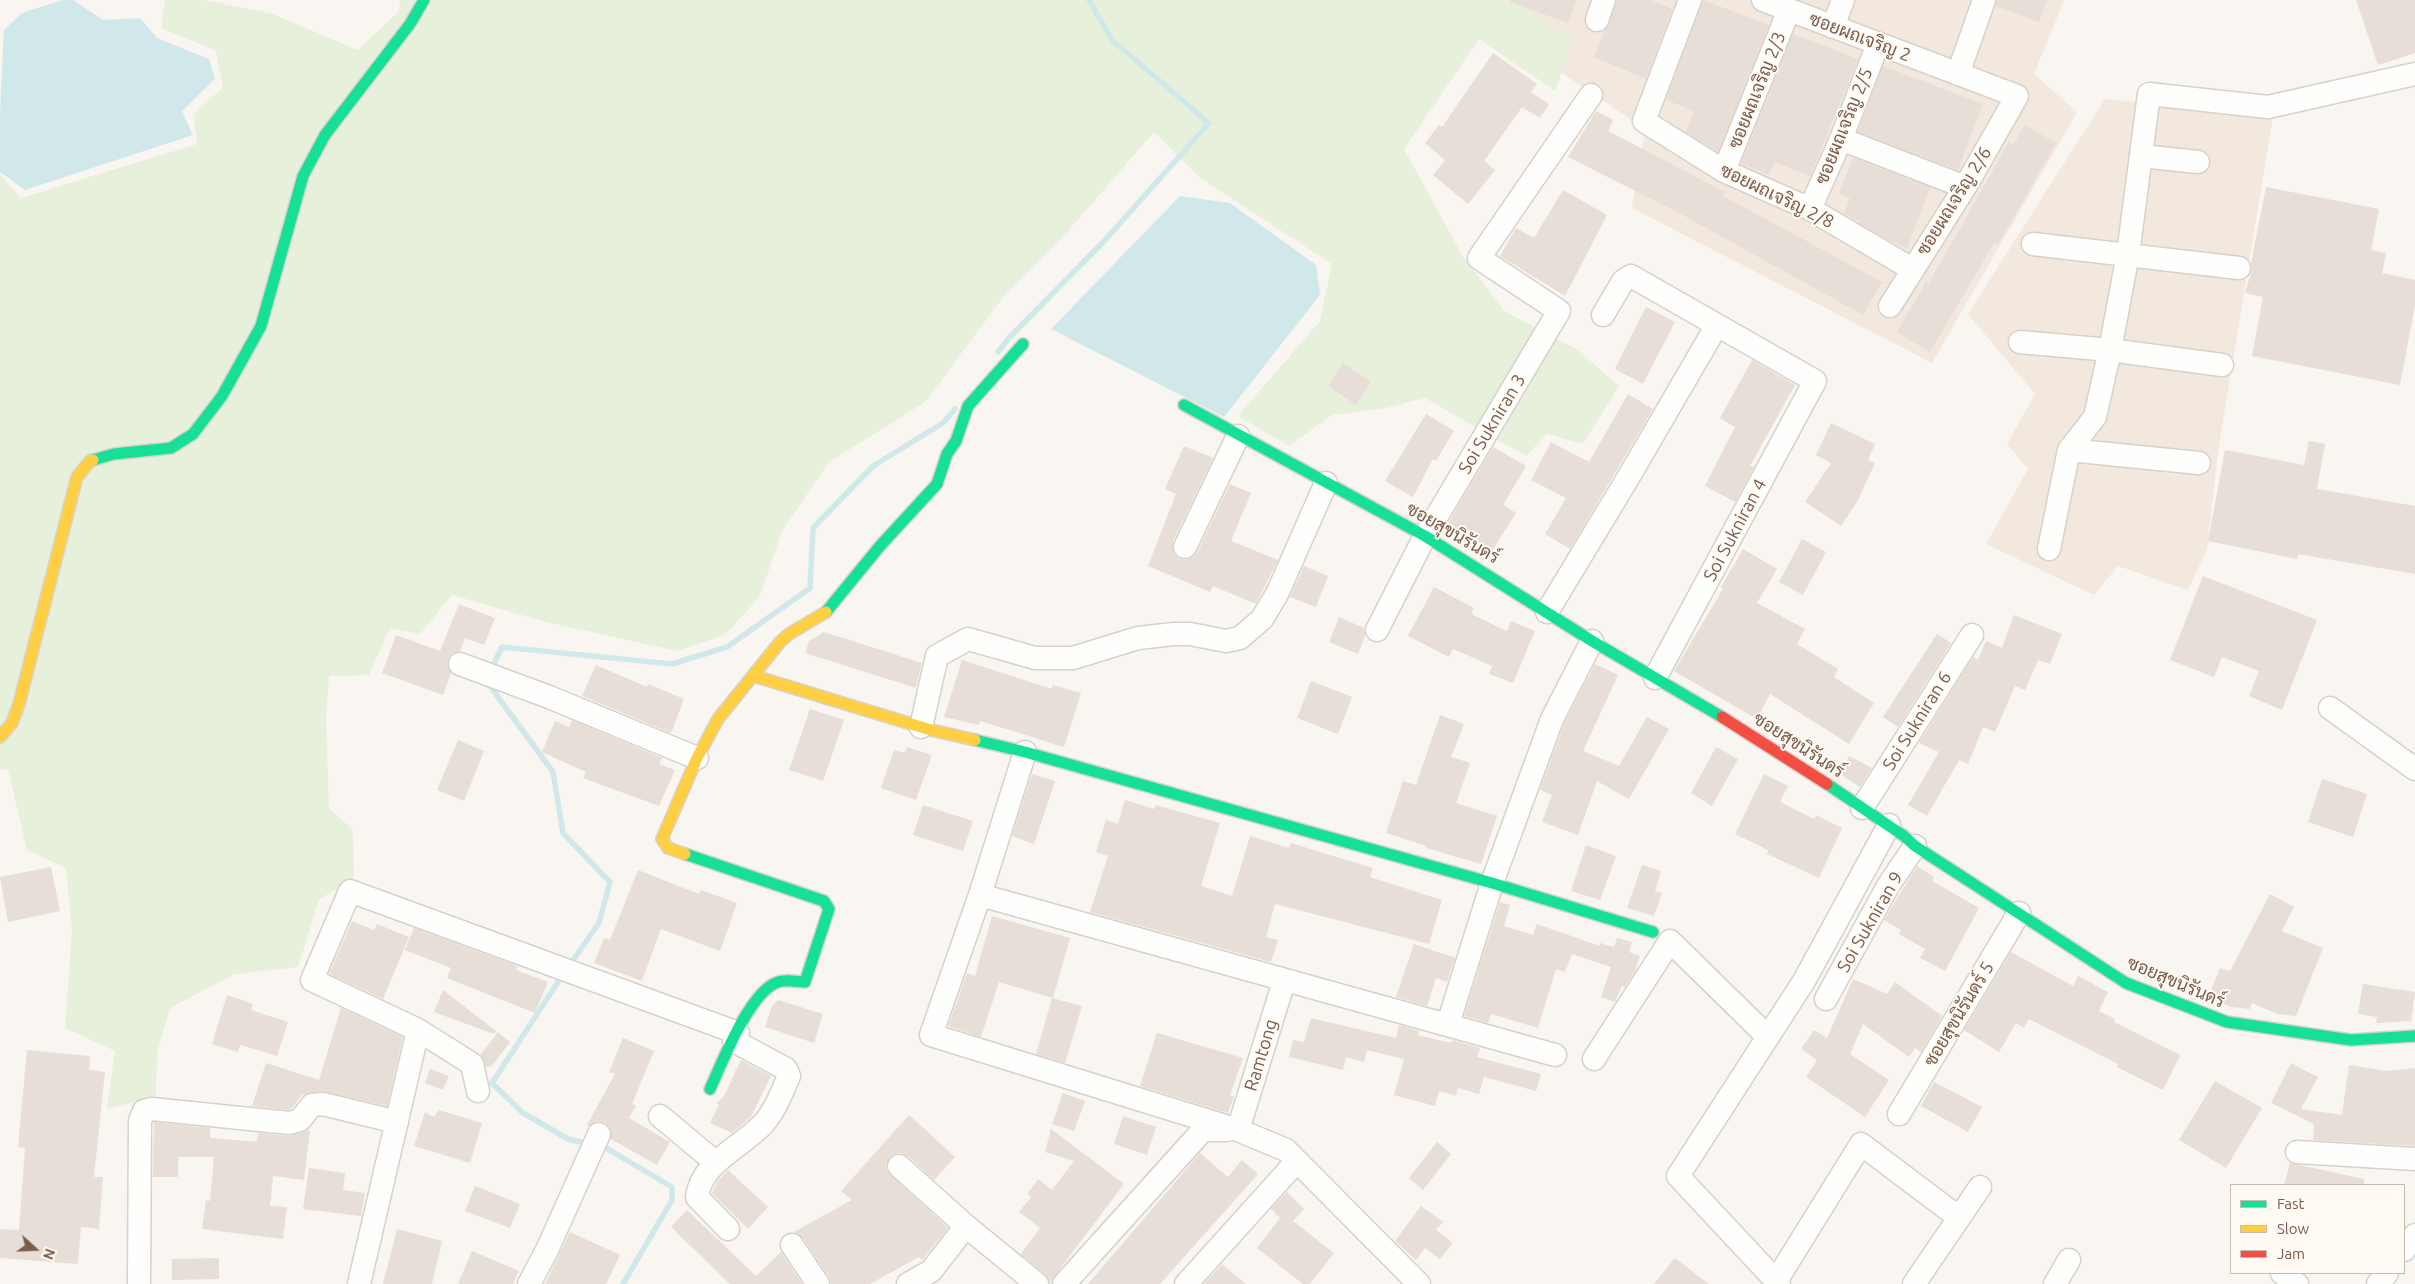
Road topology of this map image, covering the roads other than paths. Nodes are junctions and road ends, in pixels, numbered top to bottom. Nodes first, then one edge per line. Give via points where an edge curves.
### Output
1 (424, 0) edge
2 (1690, 0) edge
3 (1763, 0) edge
4 (1843, 0) edge
5 (1984, 0) edge
6 (1789, 10) junction
7 (1833, 27) junction
8 (1878, 44) junction
9 (1958, 74) junction
10 (2415, 74) edge
11 (1591, 95) dead end
12 (2017, 96) joint
13 (1841, 139) junction
14 (2142, 156) junction
15 (2198, 162) dead end
16 (1724, 171) junction
17 (1965, 187) junction
18 (1810, 209) junction
19 (2033, 244) dead end
20 (2128, 254) junction
21 (2239, 268) dead end
22 (1912, 269) junction
23 (1890, 306) dead end
24 (1603, 315) dead end
25 (1717, 326) junction
26 (2020, 342) dead end
27 (1023, 344) dead end
28 (2110, 350) junction
29 (2222, 365) dead end
30 (1184, 405) dead end
31 (1238, 436) junction
32 (2069, 450) junction
33 (2199, 463) dead end
34 (1326, 483) junction
35 (1425, 536) junction
36 (1185, 547) dead end
37 (2049, 549) dead end
38 (1547, 612) junction
39 (1377, 630) dead end
40 (1972, 635) dead end
41 (1592, 641) junction
42 (478, 670) dead end
43 (754, 676) junction
44 (1655, 678) junction
45 (2330, 708) dead end
46 (921, 727) junction
47 (0, 737) edge
48 (1025, 752) junction
49 (697, 758) junction
50 (2415, 769) edge
51 (1862, 808) junction
52 (1889, 826) junction
53 (1915, 846) junction
54 (1492, 883) junction
55 (980, 895) junction
56 (2019, 913) junction
57 (1653, 932) dead end
58 (1284, 981) junction
59 (1826, 998) dead end
60 (1448, 1024) junction
61 (418, 1030) junction
62 (2415, 1036) edge
63 (736, 1037) junction
64 (1768, 1037) junction
65 (1554, 1055) dead end
66 (1594, 1059) dead end
67 (710, 1089) dead end
68 (478, 1090) dead end
69 (1899, 1114) dead end
70 (660, 1116) dead end
71 (397, 1122) junction
72 (1238, 1130) junction
73 (599, 1134) dead end
74 (2297, 1152) dead end
75 (2415, 1159) edge
76 (1297, 1161) junction
77 (715, 1162) junction
78 (899, 1166) dead end
79 (1980, 1187) dead end
80 (1958, 1217) junction
81 (966, 1226) junction
82 (728, 1229) dead end
83 (2415, 1235) edge
84 (792, 1245) dead end
85 (2405, 1249) edge
86 (2069, 1260) dead end
87 (2283, 1274) edge
88 (2386, 1274) edge
89 (1777, 1283) edge
90 (139, 1284) edge
91 (359, 1284) edge
92 (529, 1284) edge
93 (818, 1284) edge
94 (908, 1284) edge
95 (1037, 1284) edge
96 (1064, 1284) edge
97 (1186, 1284) edge
98 (1420, 1284) edge
99 (1914, 1284) edge
100 (2054, 1284) edge
101 (2297, 1284) edge
102 (2378, 1284) edge

1 - 47 street via 410,24 326,135 303,176 261,326 222,396 193,434 170,448 114,454 90,461 76,477 19,704 12,723
2 - 16 street, ซอยผถเจริญ 2/8 via 1644,121
3 - 6 street, ซอยผถเจริญ 2
4 - 7 street
5 - 9 street
6 - 7 street, ซอยผถเจริญ 2
6 - 16 street, ซอยผถเจริญ 2/3
7 - 8 street, ซอยผถเจริญ 2
8 - 9 street, ซอยผถเจริญ 2
8 - 13 street, ซอยผถเจริญ 2/5
9 - 12 street, ซอยผถเจริญ 2
10 - 14 street via 2268,107 2149,94
11 - 35 street, Soi Sukniran 3 via 1479,258 1559,311
12 - 17 street, ซอยผถเจริญ 2/6
13 - 17 street
13 - 18 street, ซอยผถเจริญ 2/5
14 - 15 street
14 - 20 street
16 - 18 street, ซอยผถเจริญ 2/8
17 - 22 street, ซอยผถเจริญ 2/6
18 - 22 street, ซอยผถเจริญ 2/8
19 - 20 street
20 - 21 street
20 - 28 street
22 - 23 street, ซอยผถเจริญ 2/6
24 - 25 street via 1623,281 1630,276
25 - 38 street
25 - 44 street, Soi Sukniran 4 via 1815,381
26 - 28 street
27 - 43 street via 968,406 937,484 824,614 789,634
28 - 29 street
28 - 32 street via 2095,417
30 - 31 street, ซอยสุขนิรันดร์
31 - 34 street, ซอยสุขนิรันดร์
31 - 36 street
32 - 33 street
32 - 37 street
34 - 35 street, ซอยสุขนิรันดร์
34 - 46 street via 1277,594 1262,619 1240,638 1226,640 1174,634 1138,638 1073,658 1035,658 968,639 937,656
35 - 38 street, ซอยสุขนิรันดร์
35 - 39 street, Soi Sukniran 3
38 - 41 street, ซอยสุขนิรันดร์
40 - 51 street, Soi Sukniran 6
41 - 44 street, ซอยสุขนิรันดร์
41 - 54 street via 1552,719
42 - 49 street
43 - 46 street
43 - 49 street via 718,719
44 - 51 street, ซอยสุขนิรันดร์ via 1752,734
45 - 50 street
46 - 48 street
48 - 54 street
48 - 55 street
49 - 63 street via 662,839 668,848 824,901 828,910 804,982 778,982 766,990 749,1010
51 - 52 street, ซอยสุขนิรันดร์
52 - 53 street, ซอยสุขนิรันดร์
52 - 64 street via 1804,981
53 - 56 street, ซอยสุขนิรันดร์
53 - 59 street, Soi Sukniran 9 via 1888,886
54 - 57 street
54 - 60 street
55 - 58 street
55 - 72 street via 931,1035
56 - 62 street, ซอยสุขนิรันดร์ via 2126,982 2227,1022 2351,1040
56 - 69 street, ซอยสุขนิรันดร์ 5
58 - 60 street
58 - 72 street, Ramtong
60 - 65 street
61 - 63 street via 312,980 350,892 607,984
61 - 68 street via 472,1064
61 - 71 street
63 - 67 street
63 - 77 street via 786,1069 789,1076 772,1113 762,1125
64 - 66 street via 1670,941
64 - 89 street via 1678,1176
70 - 77 street
71 - 90 street via 323,1104 312,1105 300,1120 289,1123 152,1108 144,1111 140,1121
71 - 91 street
72 - 76 street via 1286,1150
72 - 96 street via 1203,1130
73 - 92 street
74 - 75 street
76 - 97 street
76 - 98 street
77 - 82 street via 697,1197
78 - 81 street
79 - 80 street
80 - 89 street via 1861,1144
80 - 99 street
81 - 94 street via 932,1271
81 - 95 street
83 - 85 street
84 - 93 street
86 - 100 street
87 - 101 street
88 - 102 street

